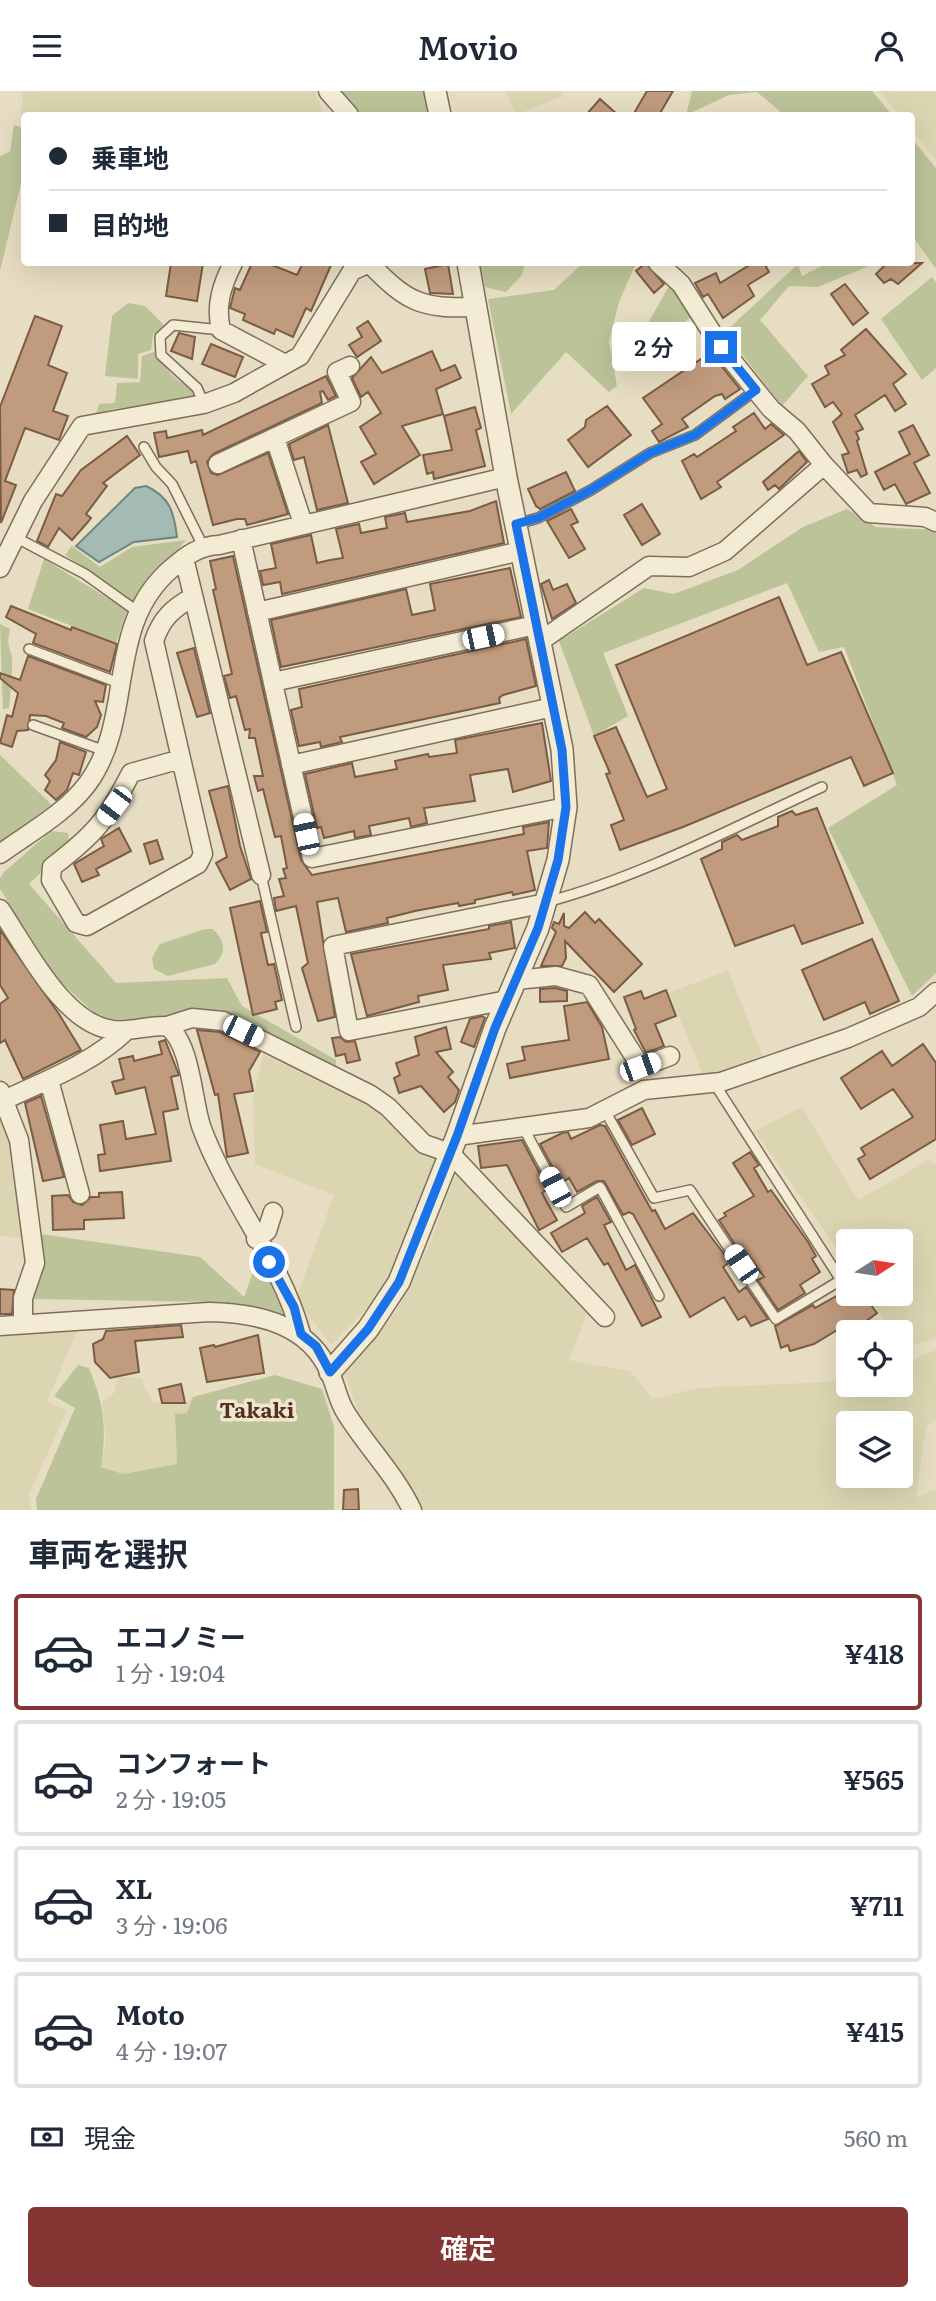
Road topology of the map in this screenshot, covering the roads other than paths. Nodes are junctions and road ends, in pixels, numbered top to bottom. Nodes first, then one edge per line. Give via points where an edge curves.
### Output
1 (328, 91) edge
2 (435, 91) edge
3 (346, 112) edge
4 (439, 112) edge
5 (232, 266) edge
6 (363, 266) edge
7 (372, 266) edge
8 (469, 266) edge
9 (661, 266) edge
10 (476, 307) junction
11 (221, 330) junction
12 (285, 364) junction
13 (350, 366) dead end
14 (756, 390) junction
15 (204, 404) junction
16 (275, 437) junction
17 (144, 447) dead end
18 (218, 464) dead end
19 (824, 465) junction
20 (506, 477) junction
21 (936, 522) edge
22 (303, 524) junction
23 (516, 524) junction
24 (15, 537) junction
25 (240, 539) junction
26 (203, 546) junction
27 (521, 551) junction
28 (184, 558) junction
29 (0, 568) edge
30 (193, 597) junction
31 (257, 611) junction
32 (138, 612) junction
33 (538, 634) junction
34 (29, 649) dead end
35 (273, 682) junction
36 (119, 683) junction
37 (553, 707) junction
38 (33, 725) dead end
39 (105, 751) junction
40 (181, 759) junction
41 (291, 765) junction
42 (822, 787) dead end
43 (566, 807) junction
44 (0, 854) edge
45 (261, 875) joint
46 (546, 902) junction
47 (0, 909) edge
48 (516, 979) junction
49 (936, 992) edge
50 (507, 1000) junction
51 (167, 1026) junction
52 (296, 1027) dead end
53 (127, 1030) junction
54 (670, 1056) dead end
55 (49, 1080) junction
56 (713, 1083) junction
57 (1, 1098) edge
58 (604, 1109) junction
59 (523, 1127) junction
60 (454, 1145) junction
61 (80, 1194) dead end
62 (273, 1212) dead end
63 (256, 1239) junction
64 (659, 1296) dead end
65 (605, 1317) dead end
66 (23, 1324) junction
67 (0, 1326) edge
68 (301, 1334) junction
69 (330, 1372) junction
70 (412, 1510) edge

1 - 3 street
2 - 4 street
5 - 11 street via 219,300
6 - 12 street via 352,271 300,356
7 - 10 street via 404,296 444,308
8 - 10 street
9 - 14 street via 681,284 721,347
10 - 20 street
11 - 12 street
11 - 15 lane via 173,325 160,337 161,355 197,388
12 - 15 street
13 - 16 street via 337,372 351,402
14 - 19 street
14 - 23 lane via 695,435 650,453 538,518
15 - 24 street via 82,426
16 - 18 street
16 - 22 street
17 - 26 lane via 172,484
19 - 21 street via 869,513
19 - 33 street via 725,551 689,567 649,566
20 - 22 street
20 - 23 street
22 - 25 street
23 - 27 street
24 - 29 street
24 - 32 lane via 85,574
25 - 26 street
25 - 31 street
26 - 28 street
27 - 31 street
27 - 33 street
28 - 30 street
28 - 32 street via 153,583
30 - 40 street via 160,623 154,641
30 - 45 street
31 - 35 street
32 - 36 street
33 - 35 street
33 - 37 street
34 - 36 lane
35 - 41 street
36 - 39 street via 115,722
37 - 41 street
37 - 43 street
38 - 39 lane
39 - 44 street via 88,783 66,807
40 - 40 street via 203,853 198,864 87,926 76,923 51,880 52,867 89,839 131,773
41 - 43 street via 312,857
42 - 46 lane via 677,854
43 - 46 street
45 - 52 lane
46 - 48 street
46 - 50 street via 332,946 349,1031
47 - 53 street via 68,1005 89,1024
48 - 50 street
48 - 54 street via 556,976 589,985 640,1067
49 - 56 street via 919,1007 848,1038
50 - 60 street
51 - 53 street
51 - 60 street via 192,1018 223,1021 371,1095 424,1144
51 - 63 street via 179,1037 201,1125
53 - 55 street via 110,1047
55 - 57 street
55 - 61 street
56 - 58 street via 644,1090
56 - 58 lane via 841,1280 776,1319 690,1189 654,1198
57 - 66 street via 19,1140 35,1263 23,1298
58 - 59 street via 589,1118
59 - 60 street
59 - 64 lane via 566,1207 600,1187
60 - 65 street
60 - 69 street via 399,1282 368,1329
62 - 63 street via 267,1231
63 - 68 street via 294,1307
66 - 67 street
66 - 68 street via 242,1313
68 - 69 street via 316,1346
69 - 70 street via 344,1410 401,1487

